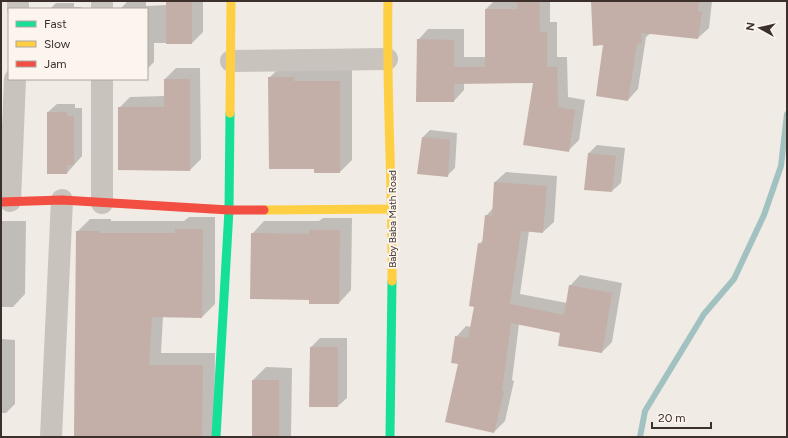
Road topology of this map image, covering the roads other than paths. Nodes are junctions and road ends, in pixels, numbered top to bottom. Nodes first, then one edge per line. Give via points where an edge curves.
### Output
1 (231, 1) edge
2 (388, 1) edge
3 (387, 59) junction
4 (231, 61) junction
5 (15, 80) edge
6 (102, 80) edge
7 (62, 200) junction
8 (6, 202) edge
9 (102, 203) junction
10 (393, 208) junction
11 (229, 210) junction
12 (51, 437) edge
13 (216, 437) edge
14 (390, 437) edge

1 - 4 street
2 - 3 street, Baby Baba Math Road
3 - 4 street
3 - 10 street, Baby Baba Math Road
4 - 11 street
5 - 8 street
6 - 9 street
7 - 8 street
7 - 9 street
7 - 12 street
9 - 11 street
10 - 11 street
10 - 14 street, Baby Baba Math Road
11 - 13 street

